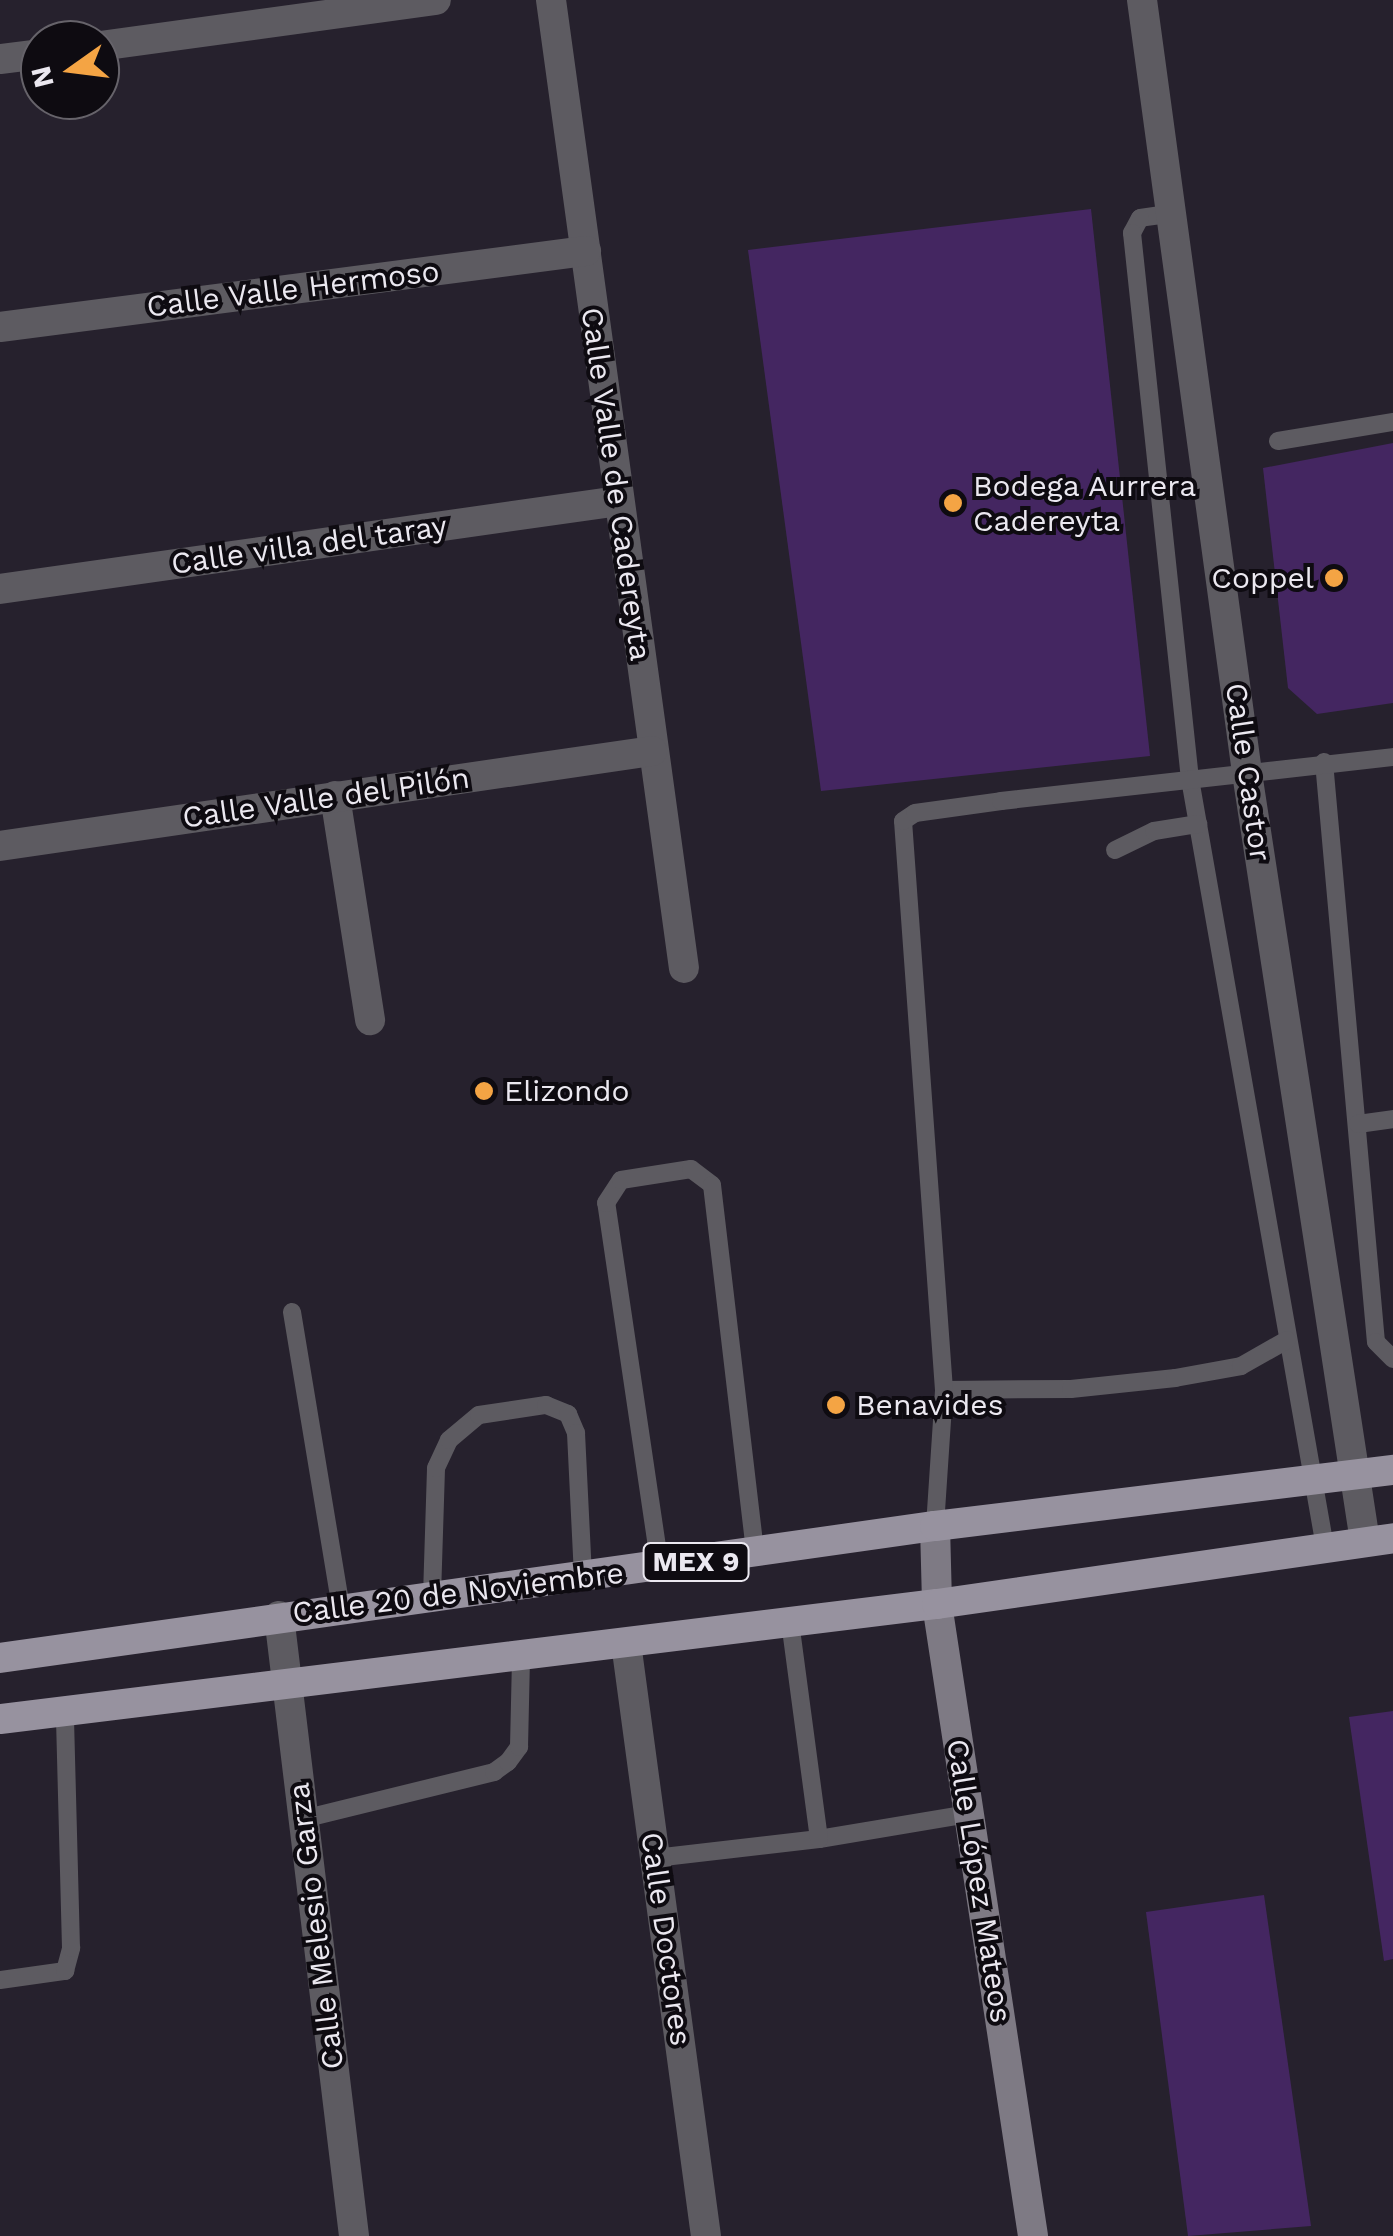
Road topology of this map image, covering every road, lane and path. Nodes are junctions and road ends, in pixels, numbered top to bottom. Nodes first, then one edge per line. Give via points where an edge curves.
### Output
1 (436, 0) edge
2 (551, 0) edge
3 (1142, 0) edge
4 (120, 43) edge
5 (1168, 214) junction
6 (586, 252) junction
7 (0, 327) edge
8 (1393, 422) edge
9 (1278, 441) dead end
10 (618, 501) junction
11 (0, 588) edge
12 (652, 750) junction
13 (1393, 756) edge
14 (1324, 762) junction
15 (1247, 773) junction
16 (1190, 780) junction
17 (336, 796) junction
18 (1198, 824) junction
19 (0, 846) edge
20 (1116, 850) dead end
21 (684, 968) dead end
22 (370, 1020) dead end
23 (1393, 1119) edge
24 (1358, 1124) junction
25 (292, 1312) dead end
26 (1287, 1340) junction
27 (1393, 1359) edge
28 (944, 1390) junction
29 (1393, 1470) edge
30 (1352, 1473) junction
31 (1314, 1478) junction
32 (935, 1526) junction
33 (1379, 1540) edge
34 (1325, 1548) junction
35 (756, 1552) junction
36 (660, 1568) junction
37 (583, 1577) junction
38 (432, 1596) junction
39 (937, 1604) junction
40 (341, 1608) junction
41 (279, 1616) junction
42 (790, 1622) junction
43 (626, 1643) junction
44 (521, 1656) junction
45 (0, 1658) edge
46 (287, 1686) junction
47 (65, 1711) junction
48 (0, 1719) edge
49 (969, 1814) junction
50 (303, 1819) junction
51 (820, 1839) junction
52 (655, 1858) junction
53 (0, 1980) edge
54 (354, 2236) edge
55 (706, 2236) edge
56 (1033, 2236) edge

1 - 4 street
2 - 6 street, Calle Valle de Cadereyta
3 - 5 street, Calle Castor
5 - 15 street, Calle Castor
5 - 16 lane via 1140,218 1132,233
6 - 7 street, Calle Valle Hermoso
6 - 10 street, Calle Valle de Cadereyta
8 - 9 lane
10 - 11 street, Calle villa del taray
10 - 12 street, Calle Valle de Cadereyta
12 - 17 street, Calle Valle del Pilón
12 - 21 street, Calle Valle de Cadereyta
13 - 14 lane
14 - 15 lane
14 - 24 lane
15 - 16 lane
15 - 30 street, Calle Castor
16 - 18 lane
16 - 28 lane via 915,813 903,822
17 - 19 street, Calle Valle del Pilón
17 - 22 street
18 - 20 lane via 1154,831
18 - 26 lane
23 - 24 lane
24 - 27 lane via 1376,1342
25 - 40 lane
26 - 28 lane via 1241,1366 1175,1378 1071,1389
26 - 31 lane
28 - 32 lane
29 - 30 main road, Calle 20 de Noviembre / MEX 9
30 - 31 main road, Calle 20 de Noviembre / MEX 9
30 - 33 street, Calle Castor
31 - 32 main road, Calle 20 de Noviembre / MEX 9
31 - 34 lane
32 - 35 main road, Calle 20 de Noviembre / MEX 9
32 - 39 street, Calle López Mateos
33 - 34 main road, MEX 9
34 - 39 main road, MEX 9
35 - 36 main road, Calle 20 de Noviembre / MEX 9
35 - 36 lane via 712,1185 691,1169 622,1180 606,1203
36 - 37 main road, Calle 20 de Noviembre / MEX 9
37 - 38 main road, Calle 20 de Noviembre / MEX 9
37 - 38 lane via 576,1432 568,1414 546,1405 479,1415 449,1440 436,1468
38 - 40 main road, Calle 20 de Noviembre / MEX 9
39 - 42 main road, MEX 9
39 - 49 street, Calle López Mateos
40 - 41 main road, Calle 20 de Noviembre / MEX 9
41 - 45 main road, Calle 20 de Noviembre / MEX 9
41 - 46 street, Calle Melesio Garza
42 - 43 main road, MEX 9
42 - 51 lane
43 - 44 main road, MEX 9
43 - 52 street, Calle Doctores
44 - 46 main road, MEX 9
44 - 50 lane via 519,1747 494,1772
46 - 47 main road, MEX 9
46 - 50 street, Calle Melesio Garza
47 - 48 main road, MEX 9
47 - 53 lane via 71,1948 66,1971
49 - 51 lane
49 - 56 street, Calle López Mateos
50 - 54 street, Calle Melesio Garza
51 - 52 lane
52 - 55 street, Calle Doctores

